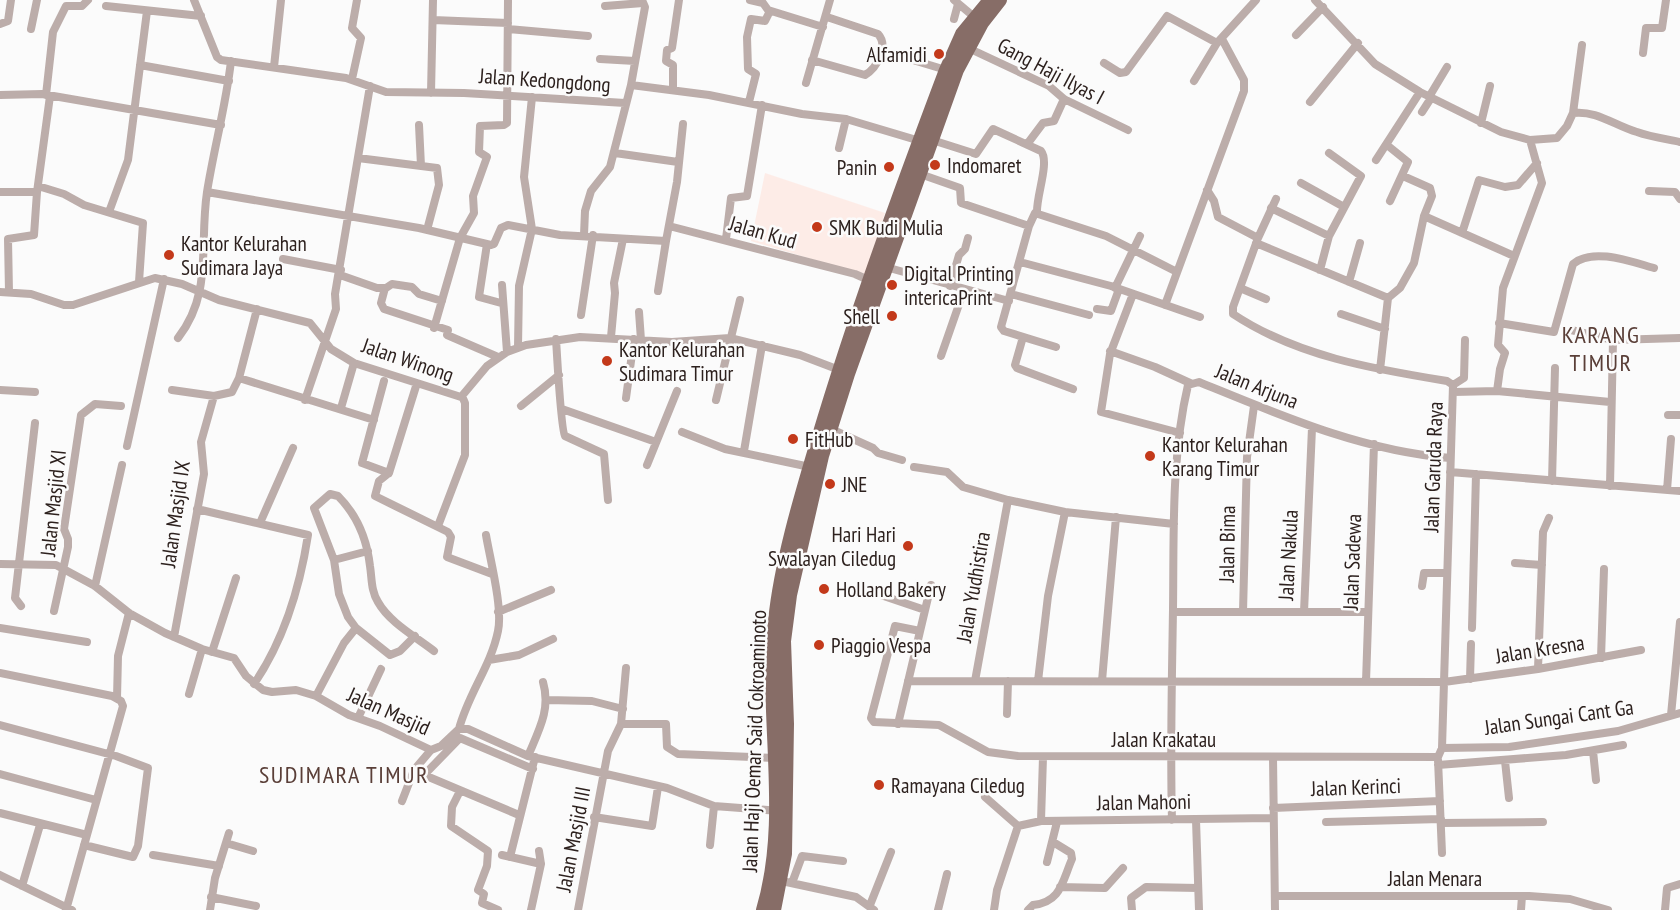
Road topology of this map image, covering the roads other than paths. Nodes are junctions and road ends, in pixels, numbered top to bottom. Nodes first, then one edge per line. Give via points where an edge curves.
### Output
1 (11, 0) edge
2 (37, 0) edge
3 (194, 0) edge
4 (281, 0) edge
5 (357, 0) edge
6 (433, 0) edge
7 (508, 0) edge
8 (679, 0) edge
9 (750, 0) edge
10 (830, 0) edge
11 (990, 0) edge
12 (1000, 0) edge
13 (1256, 0) edge
14 (1315, 0) edge
15 (1666, 0) edge
16 (87, 1) edge
17 (643, 1) edge
18 (956, 2) edge
19 (105, 6) dead end
20 (605, 6) dead end
21 (1323, 7) junction
22 (147, 11) junction
23 (770, 11) junction
24 (201, 16) junction
25 (826, 17) junction
26 (954, 19) dead end
27 (433, 20) junction
28 (978, 20) junction
29 (0, 24) edge
30 (508, 26) junction
31 (823, 27) junction
32 (31, 29) dead end
33 (1296, 35) dead end
34 (588, 36) dead end
35 (1220, 41) junction
36 (1358, 44) junction
37 (1582, 45) dead end
38 (962, 46) junction
39 (883, 51) junction
40 (1643, 53) dead end
41 (600, 59) dead end
42 (812, 60) junction
43 (231, 61) junction
44 (635, 61) junction
45 (1104, 63) dead end
46 (140, 65) junction
47 (274, 67) junction
48 (1447, 67) dead end
49 (946, 70) junction
50 (352, 79) junction
51 (229, 81) junction
52 (1194, 81) dead end
53 (806, 83) dead end
54 (631, 85) junction
55 (370, 86) junction
56 (1490, 86) dead end
57 (673, 90) junction
58 (1420, 92) junction
59 (431, 93) junction
60 (0, 95) edge
61 (508, 95) junction
62 (48, 96) junction
63 (532, 97) junction
64 (1430, 97) junction
65 (1064, 99) junction
66 (748, 102) junction
67 (1310, 102) dead end
68 (625, 103) junction
69 (762, 105) junction
70 (133, 110) junction
71 (1422, 112) dead end
72 (1573, 113) junction
73 (846, 119) junction
74 (1480, 123) junction
75 (419, 124) dead end
76 (683, 124) dead end
77 (221, 125) junction
78 (1128, 130) dead end
79 (926, 140) junction
80 (1530, 140) junction
81 (1680, 142) edge
82 (1028, 143) junction
83 (1387, 145) junction
84 (839, 148) dead end
85 (615, 153) junction
86 (1329, 153) dead end
87 (358, 158) junction
88 (1376, 160) dead end
89 (678, 162) junction
90 (1537, 163) junction
91 (421, 166) junction
92 (920, 174) junction
93 (1402, 176) junction
94 (1301, 183) dead end
95 (38, 189) junction
96 (1207, 190) junction
97 (1648, 191) dead end
98 (0, 192) edge
99 (207, 192) junction
100 (1276, 199) dead end
101 (1680, 199) edge
102 (1390, 201) dead end
103 (1344, 207) junction
104 (1271, 208) junction
105 (109, 212) junction
106 (1037, 213) junction
107 (349, 216) junction
108 (1424, 216) junction
109 (899, 218) junction
110 (669, 226) junction
111 (1029, 226) junction
112 (532, 229) junction
113 (428, 230) junction
114 (1462, 233) junction
115 (588, 235) junction
116 (1140, 236) dead end
117 (1329, 236) junction
118 (460, 237) junction
119 (968, 238) dead end
120 (623, 239) junction
121 (726, 239) junction
122 (666, 241) junction
123 (1257, 241) junction
124 (1360, 243) dead end
125 (487, 244) junction
126 (1131, 250) junction
127 (1514, 256) junction
128 (283, 259) dead end
129 (1020, 262) junction
130 (882, 266) junction
131 (1654, 268) dead end
132 (1320, 270) junction
133 (1177, 272) junction
134 (340, 273) junction
135 (139, 282) junction
136 (1349, 282) junction
137 (163, 283) junction
138 (876, 283) junction
139 (501, 285) dead end
140 (950, 286) junction
141 (385, 288) junction
142 (1240, 288) junction
143 (1117, 289) junction
144 (963, 290) junction
145 (658, 291) dead end
146 (5, 292) edge
147 (201, 293) junction
148 (1133, 294) junction
149 (1010, 298) junction
150 (1388, 298) junction
151 (1266, 299) dead end
152 (740, 300) dead end
153 (442, 301) junction
154 (501, 303) junction
155 (1165, 305) junction
156 (257, 309) junction
157 (1097, 309) dead end
158 (639, 312) dead end
159 (1341, 314) dead end
160 (581, 315) dead end
161 (1089, 315) dead end
162 (1200, 317) dead end
163 (1499, 323) junction
164 (434, 328) junction
165 (1385, 329) junction
166 (1571, 330) dead end
167 (611, 337) junction
168 (1023, 337) junction
169 (178, 338) dead end
170 (730, 338) junction
171 (1680, 338) edge
172 (556, 339) junction
173 (324, 340) junction
174 (637, 340) junction
175 (1466, 340) dead end
176 (1613, 340) junction
177 (762, 345) junction
178 (519, 347) junction
179 (1056, 347) dead end
180 (1110, 351) junction
181 (507, 352) junction
182 (941, 356) dead end
183 (498, 357) junction
184 (354, 363) junction
185 (1555, 368) dead end
186 (1380, 370) junction
187 (843, 372) junction
188 (559, 375) junction
189 (239, 378) junction
190 (384, 381) dead end
191 (417, 383) junction
192 (1190, 383) junction
193 (1453, 388) junction
194 (1073, 389) dead end
195 (0, 390) edge
196 (172, 390) dead end
197 (677, 391) dead end
198 (1497, 391) junction
199 (34, 392) dead end
200 (213, 396) junction
201 (462, 396) junction
202 (627, 398) dead end
203 (1552, 398) junction
204 (0, 399) edge
205 (716, 399) dead end
206 (305, 400) junction
207 (1610, 402) junction
208 (122, 406) dead end
209 (520, 406) dead end
210 (1254, 406) junction
211 (341, 408) junction
212 (562, 409) junction
213 (1668, 415) dead end
214 (1680, 415) edge
215 (374, 420) junction
216 (35, 423) dead end
217 (1312, 428) junction
218 (831, 429) junction
219 (682, 432) dead end
220 (1180, 433) junction
221 (1671, 439) dead end
222 (656, 442) junction
223 (1374, 444) junction
224 (127, 446) dead end
225 (293, 448) dead end
226 (744, 451) junction
227 (1450, 458) junction
228 (902, 460) dead end
229 (122, 465) dead end
230 (647, 465) dead end
231 (810, 467) junction
232 (914, 467) dead end
233 (1450, 472) junction
234 (389, 473) junction
235 (1476, 474) junction
236 (1552, 481) junction
237 (1610, 486) junction
238 (1667, 490) junction
239 (1680, 491) edge
240 (608, 500) dead end
241 (1008, 500) junction
242 (197, 509) junction
243 (1065, 512) junction
244 (1116, 517) junction
245 (1549, 518) dead end
246 (260, 523) junction
247 (1174, 524) junction
248 (438, 526) junction
249 (486, 535) dead end
250 (368, 551) junction
251 (334, 560) junction
252 (21, 562) junction
253 (1515, 563) dead end
254 (0, 564) edge
255 (1542, 565) junction
256 (63, 568) junction
257 (1604, 569) dead end
258 (1447, 573) junction
259 (492, 574) junction
260 (236, 578) dead end
261 (931, 585) dead end
262 (95, 586) junction
263 (1422, 586) dead end
264 (860, 588) dead end
265 (551, 590) dead end
266 (21, 606) dead end
267 (925, 610) junction
268 (54, 612) dead end
269 (498, 612) junction
270 (1173, 612) junction
271 (1243, 612) junction
272 (1304, 612) junction
273 (1368, 612) junction
274 (129, 614) junction
275 (1680, 622) edge
276 (0, 628) edge
277 (356, 628) junction
278 (1472, 628) dead end
279 (920, 631) junction
280 (415, 636) junction
281 (174, 637) junction
282 (553, 639) dead end
283 (87, 642) dead end
284 (1471, 644) dead end
285 (202, 649) junction
286 (1641, 650) dead end
287 (434, 651) dead end
288 (212, 652) junction
289 (1601, 658) junction
290 (489, 660) junction
291 (626, 668) dead end
292 (381, 669) dead end
293 (1538, 669) junction
294 (0, 673) edge
295 (1470, 679) junction
296 (908, 681) junction
297 (975, 681) junction
298 (1008, 681) junction
299 (1038, 681) junction
300 (1102, 681) junction
301 (543, 682) dead end
302 (1172, 682) junction
303 (1366, 682) junction
304 (1444, 682) junction
305 (254, 684) junction
306 (189, 694) dead end
307 (316, 696) junction
308 (117, 698) junction
309 (547, 700) junction
310 (623, 709) junction
311 (1007, 714) dead end
312 (1676, 714) edge
313 (358, 718) junction
314 (621, 724) junction
315 (898, 724) junction
316 (0, 725) edge
317 (459, 729) junction
318 (1623, 745) dead end
319 (431, 750) junction
320 (1593, 751) junction
321 (110, 754) junction
322 (1439, 755) junction
323 (531, 756) junction
324 (1043, 757) junction
325 (1170, 757) junction
326 (1273, 757) junction
327 (774, 758) junction
328 (1505, 761) junction
329 (532, 768) junction
330 (0, 774) edge
331 (604, 775) junction
332 (1596, 780) dead end
333 (658, 787) junction
334 (460, 791) junction
335 (985, 797) dead end
336 (1509, 798) dead end
337 (96, 800) junction
338 (402, 801) dead end
339 (714, 806) junction
340 (1273, 808) junction
341 (781, 811) junction
342 (0, 813) edge
343 (1441, 813) junction
344 (519, 815) junction
345 (594, 817) junction
346 (1172, 820) junction
347 (1196, 820) junction
348 (1041, 821) junction
349 (1057, 822) junction
350 (1326, 822) dead end
351 (1543, 822) dead end
352 (40, 825) junction
353 (1273, 825) junction
354 (1018, 826) junction
355 (230, 833) dead end
356 (87, 835) junction
357 (1053, 842) junction
358 (226, 843) junction
359 (84, 845) junction
360 (710, 845) dead end
361 (539, 850) dead end
362 (254, 851) dead end
363 (891, 852) dead end
364 (1442, 853) dead end
365 (153, 855) dead end
366 (843, 861) dead end
367 (1047, 862) dead end
368 (541, 864) junction
369 (219, 866) junction
370 (1123, 868) dead end
371 (947, 874) dead end
372 (0, 875) edge
373 (782, 881) junction
374 (1680, 884) edge
375 (22, 886) junction
376 (1060, 887) junction
377 (1198, 888) junction
378 (1275, 896) junction
379 (1522, 896) junction
380 (212, 897) junction
381 (256, 906) dead end
382 (872, 908) edge
383 (68, 909) edge
384 (210, 910) edge
385 (498, 910) edge
386 (531, 910) edge
387 (578, 910) edge
388 (763, 910) edge
389 (774, 910) edge
390 (938, 910) edge
391 (994, 910) edge
392 (1028, 910) edge
393 (1132, 910) edge
394 (1199, 910) edge
395 (1275, 910) edge
396 (1521, 910) edge
397 (1608, 910) edge
398 (1665, 910) edge

1 - 29 street via 9,21
2 - 32 street
3 - 24 street
4 - 47 street
5 - 50 street via 352,28 361,38
6 - 27 street
7 - 30 street
8 - 57 street via 672,48 667,50 666,61 673,65
9 - 23 street via 762,3
10 - 25 street
11 - 28 main road, Jalan Haji Oemar Said Cokroaminoto
12 - 28 main road, Jalan Haji Oemar Said Cokroaminoto
13 - 35 street
14 - 21 street
15 - 40 street via 1662,28 1646,28
16 - 62 street via 82,6 66,6 56,24
17 - 20 street
17 - 44 street
18 - 26 street
18 - 28 street
19 - 22 street
21 - 33 street
21 - 36 street
22 - 24 street
22 - 46 street
23 - 31 street
23 - 66 street via 765,21 751,20 747,36 748,69 756,74
24 - 43 street via 217,57
25 - 31 street
25 - 39 street via 878,34
27 - 30 street
27 - 59 street
28 - 38 main road, Jalan Haji Oemar Said Cokroaminoto
30 - 34 street
30 - 61 street
31 - 42 street
35 - 45 street via 1167,16 1126,72 1120,73
35 - 52 street
35 - 96 street via 1244,80 1244,90
36 - 58 street via 1375,64
36 - 67 street
37 - 72 street
38 - 49 main road, Jalan Haji Oemar Said Cokroaminoto
38 - 65 street, Gang Haji Ilyas I via 1049,86
38 - 79 main road, Jalan Haji Oemar Said Cokroaminoto
39 - 42 street via 866,75
39 - 49 street
41 - 44 street
42 - 53 street
43 - 47 street, Jalan Kedongdong
43 - 51 street
44 - 54 street
46 - 51 street
46 - 70 street
47 - 50 street, Jalan Kedongdong
48 - 64 street
49 - 79 main road, Jalan Haji Oemar Said Cokroaminoto
50 - 55 street, Jalan Kedongdong
51 - 77 street
54 - 57 street, Jalan Kedongdong
54 - 68 street, Jalan Kedongdong
55 - 59 street, Jalan Kedongdong via 386,92
55 - 87 street
56 - 74 street
57 - 66 street, Jalan Kedongdong
58 - 64 street
58 - 83 street
59 - 61 street, Jalan Kedongdong
60 - 62 street
61 - 63 street, Jalan Kedongdong
61 - 118 street via 505,125 480,126 479,152 487,157 486,167 473,196 474,213
62 - 70 street
62 - 95 street
63 - 68 street, Jalan Kedongdong
63 - 112 street via 524,177
64 - 71 street
64 - 74 street
65 - 78 street, Gang Haji Ilyas I
65 - 82 street via 1054,121 1043,123
66 - 69 street, Jalan Kedongdong
68 - 85 street
69 - 73 street, Jalan Kedongdong
69 - 121 street via 747,196 732,198
70 - 77 street
70 - 105 street via 128,160
72 - 80 street via 1557,138
72 - 81 street via 1597,115 1636,132
73 - 79 street, Jalan Kedongdong
73 - 84 street
74 - 80 street
75 - 91 street
76 - 89 street
77 - 99 street
79 - 82 street, Jalan Kedongdong via 976,154 993,129
79 - 92 main road, Jalan Haji Oemar Said Cokroaminoto
79 - 109 main road, Jalan Haji Oemar Said Cokroaminoto
80 - 90 street
82 - 106 street via 1045,158
83 - 88 street
83 - 93 street via 1408,162
85 - 89 street
85 - 115 street via 609,169 591,191 584,218
86 - 103 street via 1361,176
87 - 91 street
87 - 107 street
89 - 110 street
90 - 114 street via 1518,185 1505,187 1479,180
90 - 127 street via 1542,183
91 - 113 street via 437,168 439,178
92 - 109 main road, Jalan Haji Oemar Said Cokroaminoto
92 - 111 street via 960,188 961,203
93 - 102 street
93 - 108 street via 1432,191
94 - 103 street
95 - 98 street
95 - 105 street
95 - 146 street via 34,235 8,239
96 - 123 street via 1218,217
96 - 133 street
97 - 101 street via 1675,192
99 - 107 street
99 - 147 street
100 - 104 street, Jalan Garuda Raya
103 - 117 street
104 - 117 street
104 - 123 street, Jalan Garuda Raya
105 - 135 street via 143,224
106 - 111 street
106 - 126 street via 1106,236
107 - 113 street
107 - 134 street
108 - 114 street
108 - 150 street via 1407,279
109 - 130 main road, Jalan Haji Oemar Said Cokroaminoto
110 - 121 street, Jalan Kud
110 - 122 street
111 - 129 street
112 - 115 street
112 - 125 street via 504,226 495,244
112 - 178 street via 519,286
113 - 118 street
114 - 127 street
115 - 120 street
115 - 160 street
116 - 126 street
117 - 132 street
118 - 125 street
118 - 153 street
119 - 140 street
120 - 122 street
120 - 167 street via 614,283
121 - 138 street, Jalan Kud
122 - 145 street
123 - 132 street
123 - 142 street, Jalan Garuda Raya
124 - 136 street
125 - 154 street via 479,297
126 - 133 street
126 - 143 street
127 - 163 street via 1503,288
128 - 134 street
129 - 143 street
129 - 149 street
130 - 138 main road, Jalan Haji Oemar Said Cokroaminoto
130 - 140 street
131 - 163 street via 1610,257 1575,262 1554,332
132 - 136 street
133 - 155 street
134 - 141 street
134 - 173 street via 336,309
135 - 137 street
135 - 146 street via 74,305
136 - 150 street
137 - 147 street, Jalan Winong via 182,284
137 - 224 street
138 - 187 main road, Jalan Haji Oemar Said Cokroaminoto
139 - 154 street
140 - 144 street
141 - 153 street via 406,285
141 - 164 street via 381,303 384,309
142 - 151 street
142 - 186 street, Jalan Garuda Raya via 1232,310 1234,315 1304,350
143 - 148 street
143 - 157 street via 1112,311
144 - 149 street
144 - 182 street
147 - 156 street, Jalan Winong
147 - 169 street
148 - 155 street
148 - 180 street
149 - 161 street
149 - 168 street via 1002,329
150 - 165 street
152 - 170 street
153 - 164 street
154 - 181 street
155 - 162 street
156 - 173 street, Jalan Winong via 310,323
156 - 189 street
158 - 174 street
159 - 165 street
163 - 198 street via 1499,347 1505,354
164 - 183 street via 444,328 447,335
165 - 186 street
166 - 176 street
167 - 172 street, Jalan Winong
167 - 174 street, Jalan Winong
168 - 179 street
168 - 194 street via 1017,368
170 - 174 street, Jalan Winong via 685,342
170 - 177 street, Jalan Winong
170 - 205 street
171 - 176 street
172 - 178 street, Jalan Winong
172 - 188 street
173 - 184 street, Jalan Winong
173 - 206 street
174 - 202 street
175 - 193 street via 1464,378
176 - 207 street
177 - 187 street, Jalan Winong
177 - 226 street
178 - 181 street, Jalan Winong
180 - 192 street
180 - 220 street via 1102,414
181 - 183 street, Jalan Winong
183 - 201 street, Jalan Winong
184 - 191 street, Jalan Winong
184 - 211 street
185 - 203 street
186 - 193 street, Jalan Garuda Raya via 1447,381
187 - 218 main road, Jalan Haji Oemar Said Cokroaminoto
187 - 231 main road, Jalan Haji Oemar Said Cokroaminoto
188 - 209 street
188 - 212 street
189 - 200 street via 232,392
189 - 206 street
190 - 215 street
191 - 201 street, Jalan Winong
191 - 234 street
192 - 210 street, Jalan Arjuna via 1199,382
192 - 220 street, Jalan Arjuna
193 - 198 street
193 - 227 street, Jalan Garuda Raya
195 - 199 street
195 - 204 street
196 - 200 street
197 - 222 street
198 - 203 street
200 - 242 street, Jalan Masjid IX via 201,442 204,474
201 - 248 street via 465,455
203 - 207 street
203 - 236 street
206 - 211 street
207 - 237 street
208 - 256 street, Jalan Masjid XI via 95,404 81,415 64,529 68,541
210 - 217 street, Jalan Arjuna
210 - 271 street, Jalan Bima via 1247,457
211 - 215 street
212 - 222 street
212 - 240 street via 563,434 604,454
213 - 214 street
215 - 234 street via 362,463
216 - 252 street
217 - 223 street, Jalan Arjuna
217 - 272 street, Jalan Nakula
218 - 228 street via 878,453
218 - 341 main road, Jalan Haji Oemar Said Cokroaminoto via 785,622
219 - 226 street via 725,449
220 - 247 street, Jalan Arjuna
221 - 238 street
222 - 230 street
223 - 227 street, Jalan Arjuna
223 - 273 street, Jalan Sadewa
225 - 246 street
226 - 231 street
227 - 233 street, Jalan Garuda Raya
229 - 262 street
231 - 327 main road, Jalan Haji Oemar Said Cokroaminoto via 775,619
232 - 241 street via 947,472 963,487
233 - 235 street
233 - 258 street, Jalan Garuda Raya
234 - 248 street via 379,481 376,497
235 - 236 street
235 - 278 street
236 - 237 street
237 - 238 street
238 - 239 street
241 - 243 street
241 - 297 street, Jalan Yudhistira
242 - 246 street
242 - 281 street, Jalan Masjid IX
243 - 244 street
243 - 299 street via 1048,596
244 - 247 street
244 - 300 street
245 - 255 street via 1543,532
246 - 305 street via 308,535 293,604 273,652
247 - 270 street, Jalan Arjuna
248 - 259 street via 451,536 446,557
249 - 259 street
250 - 251 street
250 - 251 street via 351,510 338,496 330,494 314,508
250 - 280 street via 378,602
251 - 277 street via 340,598
252 - 254 street
252 - 256 street
252 - 266 street via 15,598
253 - 255 street
255 - 293 street
256 - 262 street
256 - 268 street, Jalan Masjid XI
257 - 289 street
258 - 263 street via 1424,573
258 - 304 street, Jalan Garuda Raya
259 - 269 street
260 - 288 street
261 - 267 street
262 - 274 street
264 - 267 street
265 - 269 street
267 - 279 street
269 - 290 street via 498,630
270 - 271 street
270 - 302 street, Jalan Arjuna
271 - 272 street
272 - 273 street
273 - 303 street, Jalan Sadewa
274 - 281 street
274 - 308 street via 118,656
275 - 312 street
276 - 283 street
277 - 280 street via 390,655
277 - 307 street
279 - 296 street
279 - 315 street, Jalan Krakatau via 895,626 871,718 874,722
280 - 287 street
281 - 285 street
282 - 290 street via 519,655
284 - 295 street
285 - 288 street
285 - 306 street
286 - 289 street, Jalan Kresna
288 - 305 street via 234,658
289 - 293 street, Jalan Kresna
290 - 317 street via 463,712
291 - 310 street, Jalan Masjid III
292 - 313 street
293 - 295 street, Jalan Kresna
294 - 308 street
295 - 304 street, Jalan Kresna
296 - 297 street, Jalan Kresna
296 - 315 street
297 - 298 street, Jalan Kresna
298 - 299 street, Jalan Kresna
298 - 311 street
299 - 300 street, Jalan Kresna
300 - 302 street, Jalan Kresna
301 - 309 street
302 - 303 street, Jalan Kresna
302 - 325 street, Jalan Arjuna
303 - 304 street, Jalan Kresna
304 - 322 street, Jalan Garuda Raya
305 - 307 street, Jalan Masjid via 272,692 296,690
307 - 313 street, Jalan Masjid
308 - 321 street via 123,706
309 - 310 street via 592,701
309 - 323 street
310 - 314 street, Jalan Masjid III
312 - 322 street, Jalan Sungai Cant Ga via 1618,731
313 - 319 street, Jalan Masjid
314 - 327 street via 666,724 668,747 678,754
314 - 331 street, Jalan Masjid III via 608,752
315 - 324 street, Jalan Krakatau via 939,725 988,752
316 - 321 street
317 - 319 street, Jalan Masjid via 438,749
317 - 323 street, Jalan Masjid
318 - 320 street
319 - 338 street via 414,770
320 - 328 street
320 - 332 street
321 - 337 street
321 - 359 street via 148,768 138,846 130,858
322 - 326 street, Jalan Krakatau
322 - 328 street
322 - 343 street, Jalan Garuda Raya
323 - 329 street
323 - 331 street, Jalan Masjid
324 - 325 street, Jalan Krakatau
324 - 348 street
325 - 326 street, Jalan Krakatau
325 - 346 street, Jalan Arjuna
326 - 340 street
327 - 341 main road, Jalan Haji Oemar Said Cokroaminoto
328 - 336 street
329 - 334 street via 460,738 424,774
329 - 344 street
330 - 337 street
331 - 333 street, Jalan Masjid
331 - 345 street, Jalan Masjid III
333 - 339 street, Jalan Masjid
333 - 345 street via 652,826
334 - 344 street
334 - 385 street via 452,807 450,826 488,851 478,890 484,894 482,903
335 - 354 street
337 - 356 street
339 - 341 street, Jalan Masjid
339 - 360 street
340 - 343 street, Jalan Kerinci
340 - 353 street
341 - 373 main road, Jalan Haji Oemar Said Cokroaminoto
342 - 352 street
343 - 350 street
343 - 351 street
343 - 364 street, Jalan Garuda Raya
344 - 368 street via 506,851
345 - 387 street, Jalan Masjid III
346 - 347 street, Jalan Mahoni
346 - 349 street, Jalan Mahoni
347 - 353 street, Jalan Mahoni
347 - 377 street
348 - 349 street, Jalan Mahoni
348 - 354 street, Jalan Mahoni
349 - 357 street
352 - 356 street
352 - 375 street
353 - 378 street
354 - 391 street
355 - 358 street
356 - 359 street
357 - 367 street
357 - 376 street via 1072,856
358 - 362 street
358 - 369 street
359 - 383 street
361 - 368 street
363 - 382 street
365 - 369 street
366 - 373 street via 802,856
368 - 386 street
369 - 380 street
370 - 376 street via 1105,888
371 - 390 street
372 - 375 street
373 - 382 street via 856,897
373 - 388 main road, Jalan Haji Oemar Said Cokroaminoto
373 - 389 main road, Jalan Haji Oemar Said Cokroaminoto
374 - 398 street via 1667,888
375 - 383 street
376 - 392 street via 1054,898
377 - 393 street via 1146,887 1131,898
377 - 394 street
378 - 379 street, Jalan Menara
378 - 395 street
379 - 396 street
379 - 397 street, Jalan Menara via 1570,899
380 - 381 street
380 - 384 street

